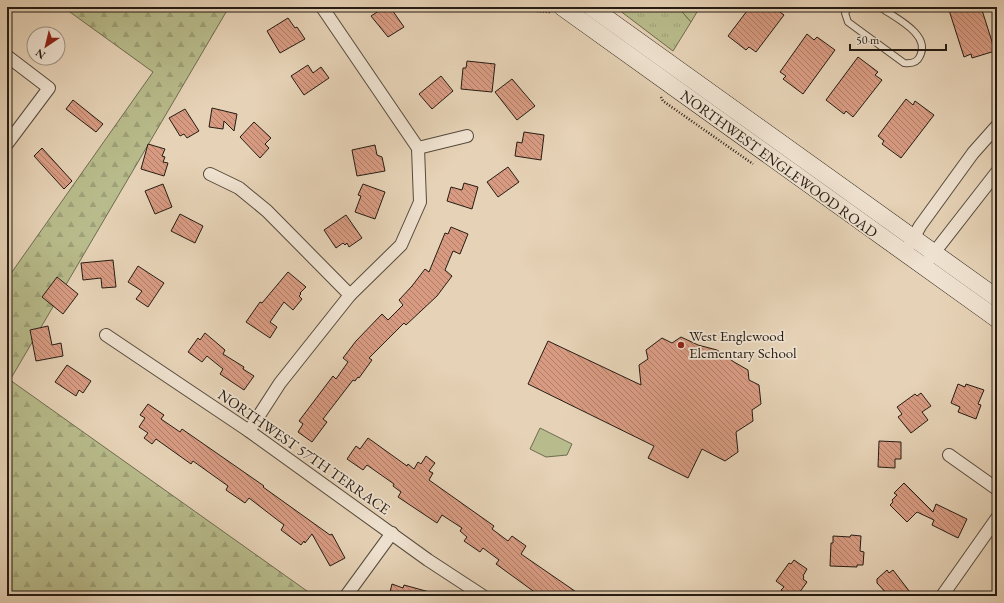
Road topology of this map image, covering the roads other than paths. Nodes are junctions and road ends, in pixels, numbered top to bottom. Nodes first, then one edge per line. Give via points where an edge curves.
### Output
1 (322, 7) edge
2 (562, 7) edge
3 (591, 7) edge
4 (848, 7) edge
5 (880, 7) edge
6 (7, 56) edge
7 (997, 126) edge
8 (466, 136) dead end
9 (7, 144) edge
10 (418, 148) junction
11 (997, 172) edge
12 (210, 174) dead end
13 (914, 237) junction
14 (935, 252) junction
15 (904, 254) junction
16 (923, 267) junction
17 (350, 295) junction
18 (997, 298) edge
19 (997, 319) edge
20 (106, 334) dead end
21 (249, 431) junction
22 (949, 456) dead end
23 (997, 489) edge
24 (997, 518) edge
25 (392, 533) junction
26 (346, 596) edge
27 (483, 596) edge
28 (942, 596) edge

1 - 10 street
2 - 15 main road, NORTHWEST ENGLEWOOD ROAD
3 - 13 main road, NORTHWEST ENGLEWOOD ROAD
4 - 5 lane via 845,13 848,22 904,63 911,64 918,60 923,44 918,34
6 - 9 street via 49,88
7 - 13 street via 973,153
8 - 10 street
10 - 17 street via 420,202 401,245
11 - 14 street
12 - 17 street via 239,188 267,211
13 - 14 main road, NORTHWEST ENGLEWOOD ROAD
13 - 15 street
14 - 16 street
14 - 18 main road, NORTHWEST ENGLEWOOD ROAD
15 - 16 main road, NORTHWEST ENGLEWOOD ROAD
16 - 19 main road, NORTHWEST ENGLEWOOD ROAD
17 - 21 street via 280,383
20 - 21 street, NORTHWEST 57TH TERRACE
21 - 25 street, NORTHWEST 57TH TERRACE
22 - 23 street
24 - 28 street
25 - 26 street
25 - 27 street, NORTHWEST 57TH TERRACE

